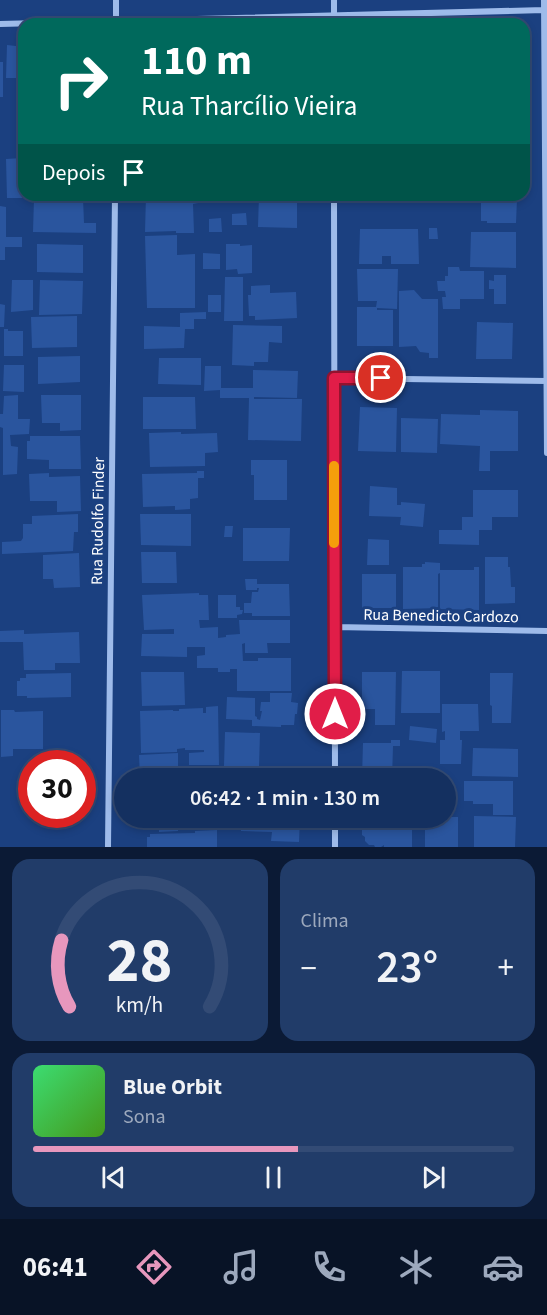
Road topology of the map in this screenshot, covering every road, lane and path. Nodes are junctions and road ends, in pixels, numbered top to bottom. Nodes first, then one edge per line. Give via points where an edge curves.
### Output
1 (116, 0) edge
2 (334, 0) edge
3 (544, 0) edge
4 (544, 10) junction
5 (334, 15) junction
6 (116, 18) edge
7 (241, 18) edge
8 (0, 24) edge
9 (18, 24) edge
10 (115, 201) edge
11 (334, 201) edge
12 (334, 378) junction
13 (547, 381) edge
14 (547, 453) edge
15 (335, 627) junction
16 (547, 631) edge
17 (335, 768) edge
18 (335, 828) edge
19 (108, 847) edge
20 (335, 847) edge

1 - 6 street
2 - 5 street
3 - 4 street
4 - 5 street
4 - 13 street
5 - 7 street
8 - 9 street
10 - 19 street, Rua Rudolfo Finder
11 - 12 street
12 - 13 street
12 - 15 street
13 - 14 street
15 - 16 street, Rua Benedicto Cardozo
15 - 17 street
18 - 20 street

